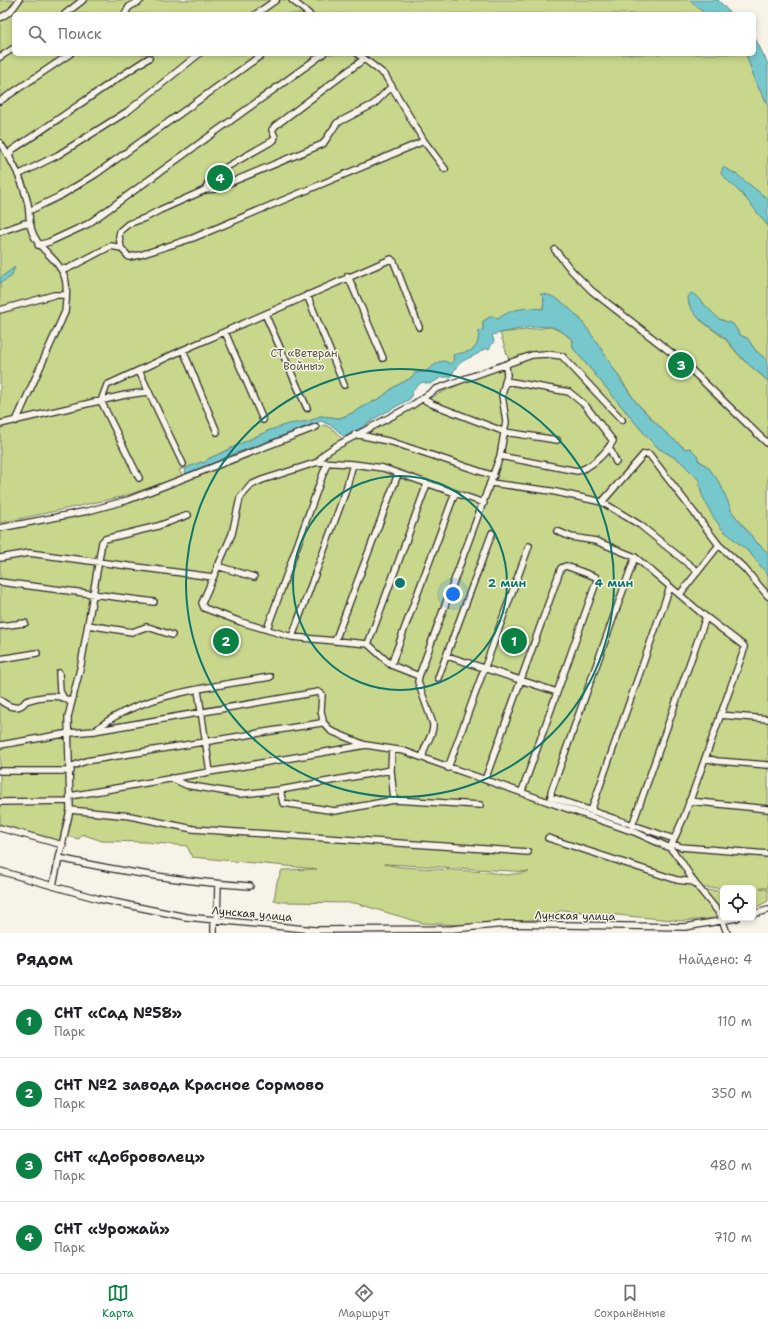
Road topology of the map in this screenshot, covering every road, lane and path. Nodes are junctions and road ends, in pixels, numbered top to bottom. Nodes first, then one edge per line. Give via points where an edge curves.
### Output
1 (19, 0) edge
2 (83, 0) edge
3 (141, 0) edge
4 (276, 0) edge
5 (292, 0) edge
6 (68, 12) edge
7 (126, 12) edge
8 (259, 12) edge
9 (307, 12) edge
10 (0, 18) edge
11 (12, 49) edge
12 (67, 56) edge
13 (197, 56) edge
14 (260, 56) edge
15 (320, 56) edge
16 (360, 56) edge
17 (0, 57) edge
18 (149, 58) dead end
19 (364, 59) junction
20 (392, 86) junction
21 (0, 101) edge
22 (424, 140) junction
23 (0, 142) edge
24 (9, 156) junction
25 (445, 169) dead end
26 (18, 175) junction
27 (205, 190) junction
28 (29, 211) junction
29 (30, 226) junction
30 (0, 232) edge
31 (38, 245) junction
32 (121, 248) junction
33 (555, 250) dead end
34 (60, 268) junction
35 (348, 276) junction
36 (66, 295) junction
37 (307, 295) junction
38 (0, 310) edge
39 (265, 314) junction
40 (419, 327) dead end
41 (225, 332) junction
42 (183, 350) junction
43 (383, 358) dead end
44 (506, 366) junction
45 (139, 371) junction
46 (506, 381) junction
47 (344, 385) dead end
48 (147, 392) junction
49 (423, 399) junction
50 (101, 401) junction
51 (307, 408) dead end
52 (16, 420) junction
53 (263, 420) dead end
54 (622, 420) dead end
55 (0, 424) edge
56 (316, 427) dead end
57 (217, 432) dead end
58 (505, 432) junction
59 (355, 434) junction
60 (557, 440) dead end
61 (768, 444) edge
62 (609, 447) junction
63 (500, 456) junction
64 (318, 462) junction
65 (616, 462) dead end
66 (327, 463) junction
67 (183, 464) dead end
68 (354, 464) junction
69 (398, 474) junction
70 (494, 476) junction
71 (140, 478) dead end
72 (491, 483) junction
73 (427, 484) junction
74 (455, 493) junction
75 (602, 502) junction
76 (484, 503) junction
77 (188, 515) dead end
78 (0, 528) edge
79 (557, 532) dead end
80 (492, 533) dead end
81 (719, 545) junction
82 (529, 546) dead end
83 (635, 557) junction
84 (0, 558) edge
85 (98, 561) junction
86 (218, 566) junction
87 (697, 571) junction
88 (213, 577) junction
89 (254, 577) dead end
90 (0, 582) edge
91 (670, 587) junction
92 (93, 594) junction
93 (680, 594) junction
94 (768, 596) edge
95 (154, 602) dead end
96 (706, 617) junction
97 (25, 623) dead end
98 (88, 625) junction
99 (0, 626) edge
100 (267, 630) junction
101 (172, 635) dead end
102 (292, 637) junction
103 (335, 641) junction
104 (368, 644) junction
105 (37, 653) dead end
106 (447, 656) junction
107 (0, 659) edge
108 (391, 665) junction
109 (484, 668) junction
110 (59, 672) dead end
111 (419, 676) junction
112 (270, 677) dead end
113 (438, 678) dead end
114 (521, 680) junction
115 (198, 690) junction
116 (557, 692) junction
117 (64, 697) junction
118 (0, 700) edge
119 (71, 703) junction
120 (201, 712) junction
121 (720, 715) junction
122 (768, 719) edge
123 (322, 721) junction
124 (94, 731) junction
125 (70, 733) junction
126 (205, 742) junction
127 (0, 745) edge
128 (366, 745) junction
129 (392, 749) junction
130 (423, 758) junction
131 (705, 758) junction
132 (768, 765) edge
133 (448, 768) junction
134 (70, 769) junction
135 (391, 770) junction
136 (0, 771) edge
137 (210, 772) junction
138 (171, 778) junction
139 (485, 780) junction
140 (280, 790) junction
141 (522, 791) junction
142 (70, 798) junction
143 (394, 800) junction
144 (689, 801) junction
145 (0, 802) edge
146 (480, 805) dead end
147 (70, 810) junction
148 (768, 810) edge
149 (591, 811) junction
150 (632, 826) junction
151 (0, 828) edge
152 (548, 838) dead end
153 (672, 844) junction
154 (63, 845) junction
155 (528, 852) dead end
156 (768, 854) edge
157 (59, 858) junction
158 (0, 871) edge
159 (694, 882) junction
160 (218, 884) junction
161 (53, 885) junction
162 (250, 886) dead end
163 (768, 910) edge
164 (756, 913) edge
165 (215, 920) junction
166 (727, 921) edge
167 (724, 922) junction
168 (628, 930) edge
169 (214, 933) edge
170 (727, 933) edge

1 - 10 street via 11,11
2 - 6 street
3 - 7 street via 129,7
4 - 8 street
5 - 9 street
11 - 17 street
12 - 21 street
13 - 26 street via 128,111 58,155
14 - 28 street via 96,174
15 - 31 street via 88,224
16 - 19 street
18 - 24 street via 12,150
19 - 20 street via 385,75
19 - 27 street via 275,126 272,130 274,140 211,176
20 - 22 street
20 - 27 street via 374,104 337,123 322,144 215,189
22 - 25 street
22 - 32 street via 193,238 129,257
23 - 24 street
24 - 26 street
26 - 28 street
27 - 32 street via 128,224 120,231
28 - 29 street
29 - 30 street via 25,223
29 - 31 street
31 - 34 street
32 - 34 street via 111,246 68,269
33 - 61 street via 592,291 682,361
34 - 36 street via 65,279
35 - 37 street
35 - 40 street via 390,259 394,262
35 - 43 street
36 - 38 street via 54,295
36 - 52 street via 65,312
37 - 39 street
37 - 47 street
39 - 41 street
39 - 51 street
41 - 42 street
41 - 53 street
42 - 45 street
42 - 57 street
44 - 46 street
44 - 49 street via 436,389
44 - 54 street via 532,355 562,356
45 - 48 street
45 - 50 street via 107,385
46 - 58 street via 502,395
46 - 62 street via 569,392 581,401 612,437 613,441
48 - 50 street
48 - 67 street
49 - 58 street
49 - 59 street
50 - 52 street
50 - 71 street
52 - 55 street
56 - 78 street via 128,500 88,511
58 - 60 street
58 - 63 street
59 - 64 street via 324,454
59 - 70 street via 392,442
62 - 63 street via 586,469 577,471
62 - 65 street
63 - 70 street
64 - 66 street
64 - 86 street via 262,480 245,490 240,498 232,534
66 - 68 street
66 - 100 street
68 - 69 street via 383,468
68 - 102 street
69 - 73 street
69 - 103 street
70 - 72 street
72 - 75 street via 551,491
72 - 76 street
73 - 74 street
73 - 104 street
74 - 76 street
74 - 108 street
75 - 81 street via 644,454 649,454
75 - 87 street via 640,525
76 - 111 street
77 - 85 street via 158,526 105,539
79 - 83 street via 596,541
80 - 106 street
81 - 87 street
81 - 94 street via 744,568
82 - 109 street
83 - 91 street
83 - 149 street via 551,792 552,798
84 - 85 street via 29,554
85 - 88 street
85 - 92 street
86 - 88 street
86 - 89 street
87 - 93 street
88 - 100 street via 202,603 204,608
90 - 92 street
91 - 93 street
91 - 149 street
92 - 95 street
92 - 98 street
93 - 96 street
96 - 121 street via 744,646
96 - 150 street
97 - 99 street
98 - 101 street via 132,632 146,627
98 - 119 street
100 - 102 street
102 - 103 street
103 - 104 street
104 - 108 street
105 - 107 street
106 - 109 street
106 - 113 street
108 - 111 street
109 - 114 street
109 - 133 street
110 - 117 street via 60,691
111 - 130 street via 418,682 434,731
112 - 115 street
114 - 116 street
114 - 116 street via 561,568 566,566 596,576 597,580
114 - 139 street
115 - 120 street
115 - 124 street via 140,703 107,720
116 - 141 street
117 - 118 street via 26,700 18,708
117 - 119 street
119 - 125 street via 68,717
120 - 123 street via 321,692
120 - 124 street
120 - 126 street
121 - 122 street
121 - 131 street
123 - 126 street
123 - 128 street via 331,731
124 - 125 street
125 - 127 street
125 - 134 street
126 - 134 street via 86,761
126 - 137 street
128 - 129 street
128 - 137 street
129 - 130 street
129 - 135 street
130 - 133 street
131 - 132 street
131 - 144 street
133 - 139 street
134 - 136 street
134 - 142 street
135 - 140 street
135 - 143 street
137 - 138 street
138 - 140 street via 186,785 240,794
138 - 142 street
139 - 141 street
140 - 143 street via 283,803 335,811
141 - 153 street
142 - 145 street
142 - 147 street
143 - 146 street
144 - 148 street
144 - 153 street
147 - 154 street
147 - 155 street via 130,816 193,829
149 - 150 street
150 - 153 street
151 - 154 street
152 - 159 street via 678,880
153 - 156 street via 681,847
153 - 159 street
154 - 157 street
157 - 160 street via 99,867
157 - 161 street
158 - 161 street, Лунская улица
159 - 167 street
160 - 162 street
160 - 165 street
161 - 165 street, Лунская улица via 139,908 186,918
163 - 164 street
165 - 168 street, Лунская улица via 315,930 452,929 506,924
165 - 169 street
166 - 167 street, Лунская улица
167 - 168 street, Лунская улица
167 - 170 street

